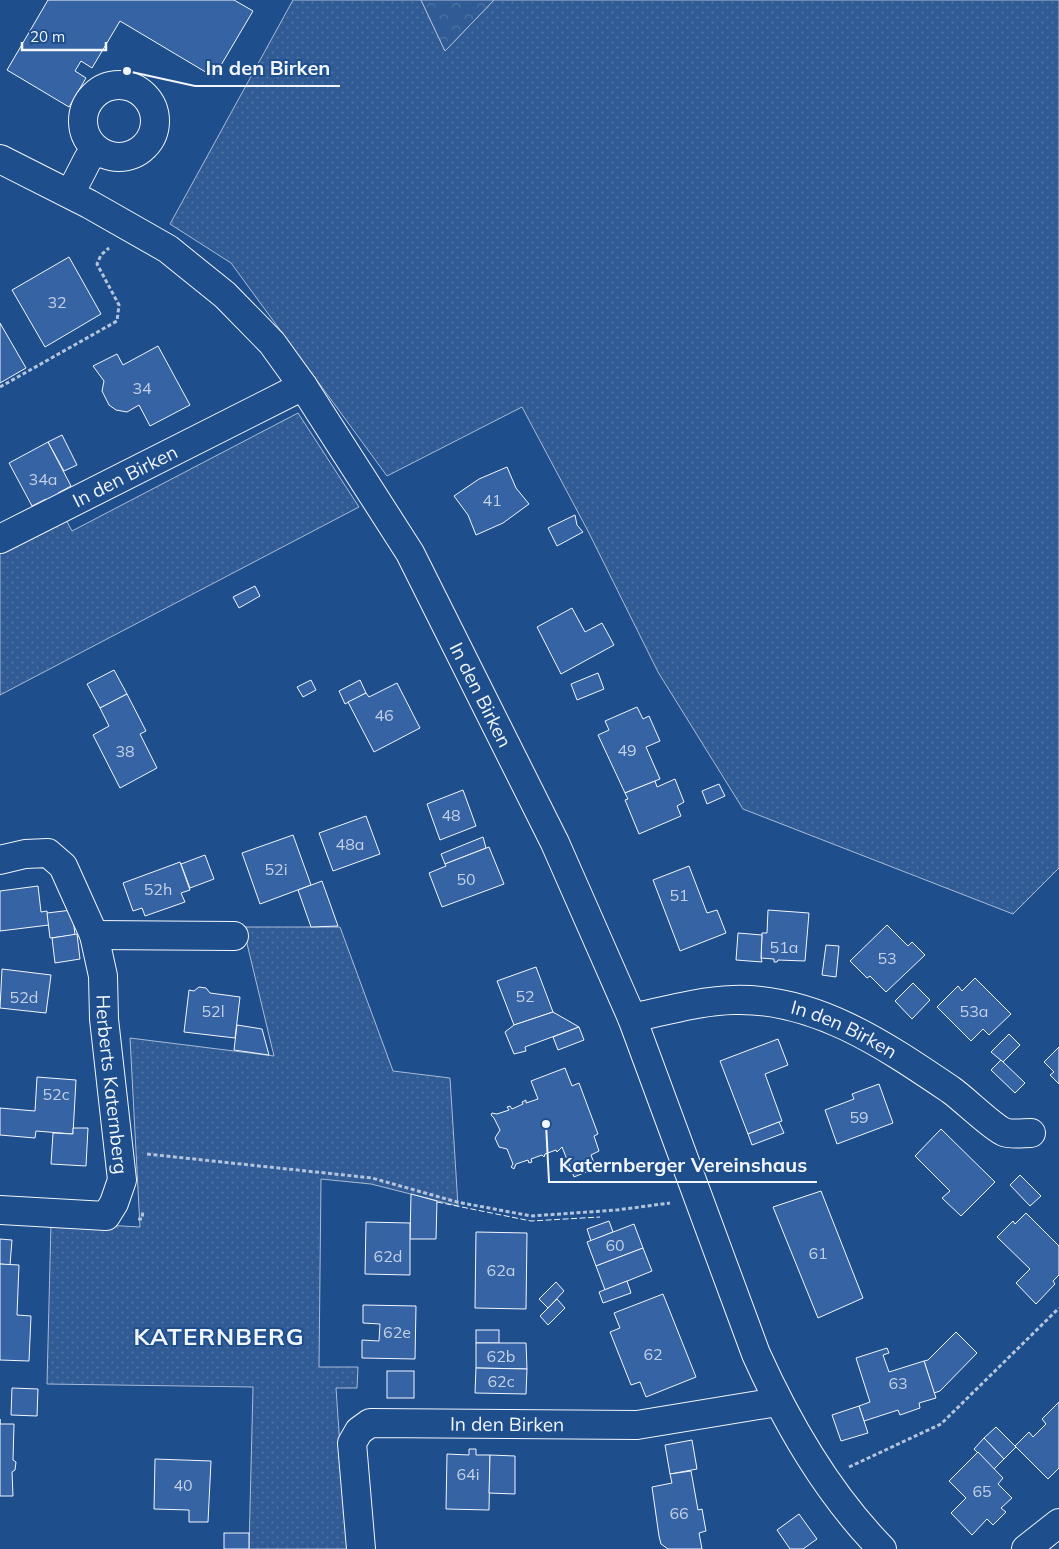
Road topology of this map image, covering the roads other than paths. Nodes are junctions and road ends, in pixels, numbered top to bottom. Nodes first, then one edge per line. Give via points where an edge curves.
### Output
1 (98, 151) dead end
2 (0, 159) edge
3 (70, 194) junction
4 (303, 386) junction
5 (0, 539) edge
6 (0, 860) edge
7 (94, 935) junction
8 (234, 936) dead end
9 (632, 1018) junction
10 (1030, 1133) dead end
11 (0, 1210) edge
12 (778, 1402) junction
13 (1059, 1523) edge
14 (361, 1549) edge
15 (882, 1549) edge
16 (1026, 1549) edge

1 - 3 street via 88,159
2 - 3 street, In den Birken
3 - 4 street, In den Birken via 168,249 224,295 272,343
4 - 5 street, In den Birken
4 - 9 street, In den Birken via 410,553 555,843
6 - 7 street, Herberts Katernberg via 25,854 48,854 63,866
7 - 8 street
7 - 11 street, Herberts Katernberg via 103,976 104,1019 122,1180 106,1216
9 - 10 street, In den Birken via 690,1005 733,1000 772,1003 814,1013 893,1050 1004,1132
9 - 12 street, In den Birken via 756,1354
12 - 14 street, In den Birken via 637,1425 370,1423 352,1442
12 - 15 street, In den Birken via 824,1479 862,1529
13 - 16 street

